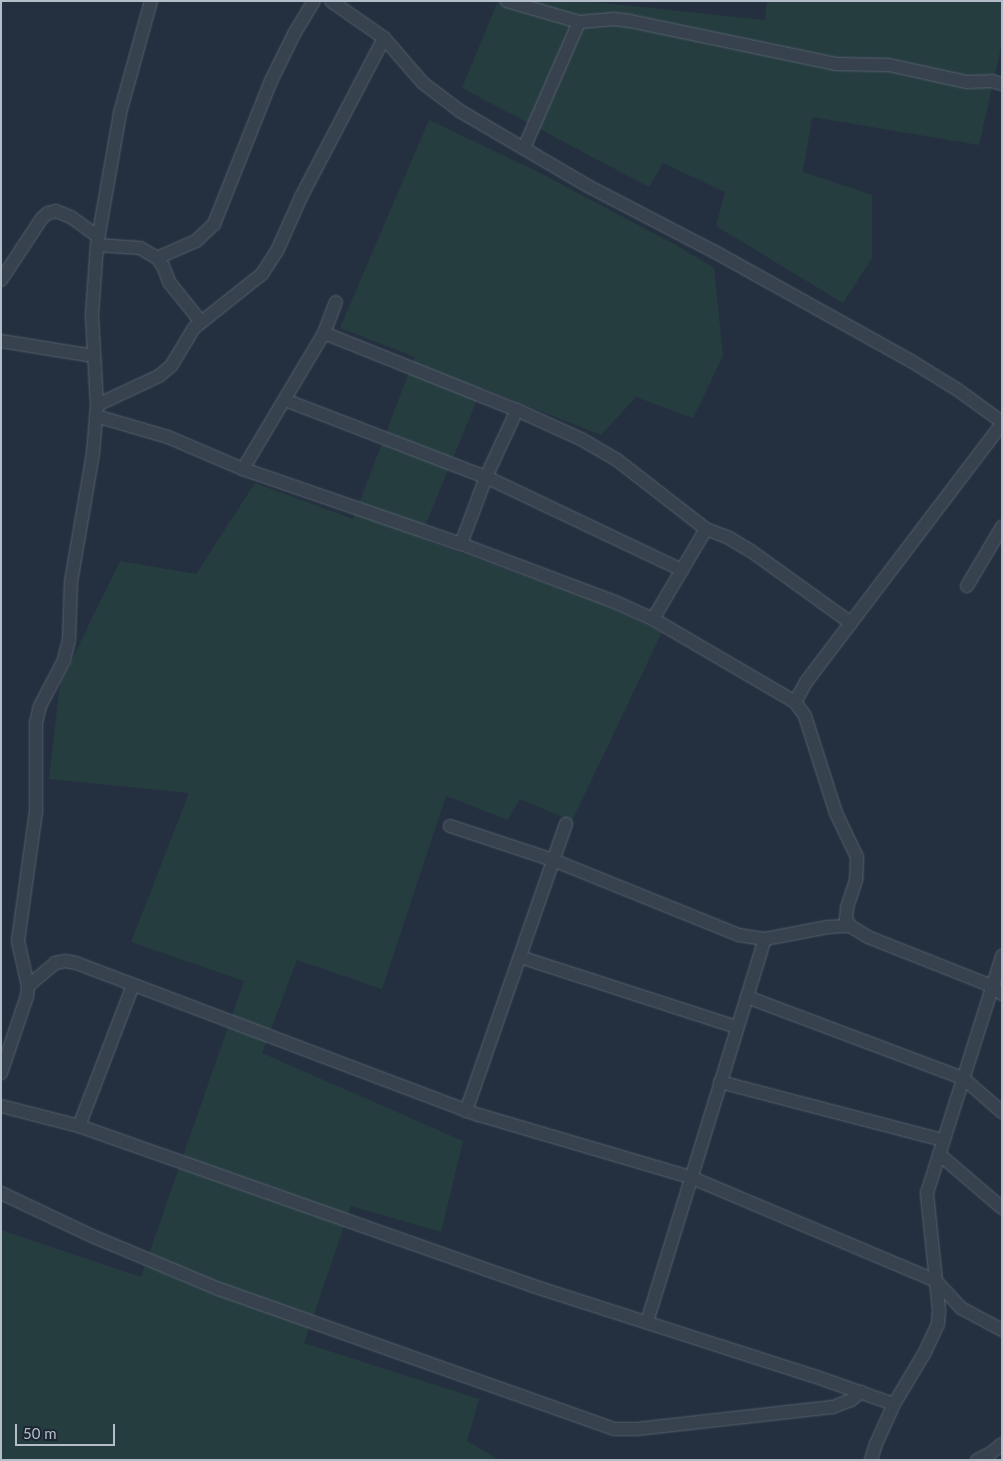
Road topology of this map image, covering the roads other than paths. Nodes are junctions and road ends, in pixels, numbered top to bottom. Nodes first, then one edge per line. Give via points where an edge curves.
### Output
1 (151, 1) edge
2 (314, 1) edge
3 (331, 1) edge
4 (507, 1) edge
5 (579, 22) junction
6 (384, 38) junction
7 (1002, 84) edge
8 (524, 148) junction
9 (98, 241) junction
10 (157, 258) junction
11 (1, 280) edge
12 (336, 302) dead end
13 (201, 322) junction
14 (324, 333) junction
15 (1, 341) edge
16 (94, 356) junction
17 (285, 400) junction
18 (516, 410) junction
19 (96, 411) junction
20 (1002, 423) edge
21 (243, 469) junction
22 (486, 477) junction
23 (1002, 527) edge
24 (706, 530) junction
25 (461, 544) junction
26 (682, 570) junction
27 (967, 586) dead end
28 (653, 619) junction
29 (851, 623) junction
30 (795, 702) junction
31 (566, 824) dead end
32 (450, 826) dead end
33 (553, 860) junction
34 (850, 926) junction
35 (765, 939) junction
36 (1002, 956) edge
37 (520, 957) junction
38 (133, 985) junction
39 (28, 986) junction
40 (997, 990) edge
41 (747, 997) junction
42 (737, 1027) junction
43 (1, 1073) edge
44 (963, 1078) junction
45 (720, 1082) junction
46 (1, 1106) edge
47 (466, 1111) junction
48 (1002, 1112) edge
49 (79, 1126) junction
50 (943, 1140) junction
51 (939, 1154) junction
52 (690, 1177) junction
53 (1, 1193) edge
54 (1002, 1208) edge
55 (936, 1281) junction
56 (647, 1322) junction
57 (1002, 1330) edge
58 (861, 1392) junction
59 (894, 1404) junction
60 (1002, 1444) edge
61 (871, 1460) edge
62 (977, 1460) edge

1 - 9 street via 120,112
2 - 10 street via 271,81 214,224 196,241
3 - 6 street
4 - 5 street
5 - 7 street via 630,21 819,61 853,66 889,65 967,82
5 - 8 street
6 - 8 street via 423,83 442,99
6 - 13 street via 270,264 252,284
8 - 20 street via 911,361
9 - 10 street via 140,248
9 - 11 street via 71,217 56,211 48,213
9 - 16 street via 92,315
10 - 13 street via 169,282
12 - 14 street
13 - 19 street via 171,366 160,376
14 - 17 street
14 - 18 street
15 - 16 street
16 - 19 street
17 - 21 street
17 - 22 street
18 - 22 street
18 - 24 street via 581,439 617,460
19 - 21 street via 168,436
19 - 39 street via 93,453 71,582 69,640 64,660 40,706 36,723 36,812 18,941
20 - 29 street
21 - 25 street
22 - 25 street
22 - 26 street
23 - 27 street
24 - 26 street
24 - 29 street via 750,550
25 - 28 street
26 - 28 street
28 - 30 street
29 - 30 street via 806,682
30 - 34 street via 805,716 836,813 857,858 856,880 847,908 846,919
31 - 33 street
32 - 33 street
33 - 35 street via 739,935
33 - 37 street
34 - 35 street
34 - 40 street via 868,937
35 - 41 street
36 - 40 street
37 - 42 street
37 - 47 street
38 - 39 street via 65,961 48,967
38 - 47 street
38 - 49 street
39 - 43 street
40 - 44 street
41 - 42 street
41 - 44 street
42 - 45 street
44 - 48 street
44 - 50 street
45 - 50 street
45 - 52 street
46 - 49 street
47 - 52 street
49 - 56 street via 289,1202
50 - 51 street
51 - 54 street
51 - 55 street via 927,1193
52 - 55 street
52 - 56 street
53 - 58 street via 92,1236 219,1289 614,1429 833,1407
55 - 57 street via 961,1308
55 - 59 street via 938,1324
56 - 58 street
58 - 59 street
59 - 61 street
60 - 62 street

